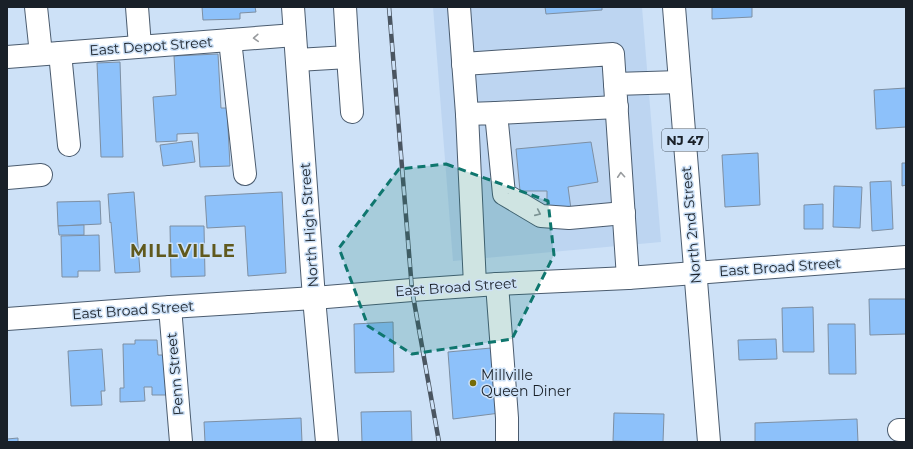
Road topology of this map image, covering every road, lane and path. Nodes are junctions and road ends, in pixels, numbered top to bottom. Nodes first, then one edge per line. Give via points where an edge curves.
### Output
1 (36, 7) edge
2 (137, 7) edge
3 (293, 7) edge
4 (345, 7) edge
5 (459, 7) edge
6 (674, 7) edge
7 (295, 35) junction
8 (230, 40) junction
9 (140, 46) junction
10 (51, 53) junction
11 (7, 56) edge
12 (348, 57) junction
13 (297, 60) junction
14 (464, 64) junction
15 (680, 82) junction
16 (615, 84) junction
17 (617, 107) junction
18 (352, 112) dead end
19 (496, 113) junction
20 (467, 114) junction
21 (69, 145) dead end
22 (245, 174) dead end
23 (41, 175) dead end
24 (7, 178) edge
25 (624, 213) junction
26 (906, 257) edge
27 (695, 273) junction
28 (628, 278) junction
29 (496, 284) junction
30 (475, 285) junction
31 (314, 298) junction
32 (170, 307) junction
33 (7, 319) edge
34 (181, 442) edge
35 (326, 442) edge
36 (507, 442) edge
37 (709, 442) edge

1 - 10 street
2 - 9 street
3 - 7 street, North High Street
4 - 12 street
5 - 14 street
6 - 15 street, North 2nd Street / NJ 47
7 -> 8 street, East Depot Street
7 - 13 street, North High Street
8 - 9 street, East Depot Street
8 - 22 street
9 - 10 street, East Depot Street
10 - 11 street, East Depot Street
10 - 21 street
12 - 13 street
12 - 18 street
13 - 31 street, North High Street
14 - 16 street via 613,54
14 - 20 street
15 - 16 street
15 - 27 street, North 2nd Street / NJ 47
16 - 17 street
17 - 19 street
25 -> 17 street
19 - 20 street
19 -> 25 street via 504,194 541,216 569,218
20 - 30 street
23 - 24 street
25 - 28 street
26 - 27 street, East Broad Street
27 - 28 street, East Broad Street
27 - 37 street, North 2nd Street / NJ 47
28 - 29 street, East Broad Street
29 - 30 street, East Broad Street
29 - 36 street
30 - 31 street, East Broad Street
31 - 32 street, East Broad Street
31 - 35 street, North High Street
32 - 33 street, East Broad Street
32 - 34 street, Penn Street

